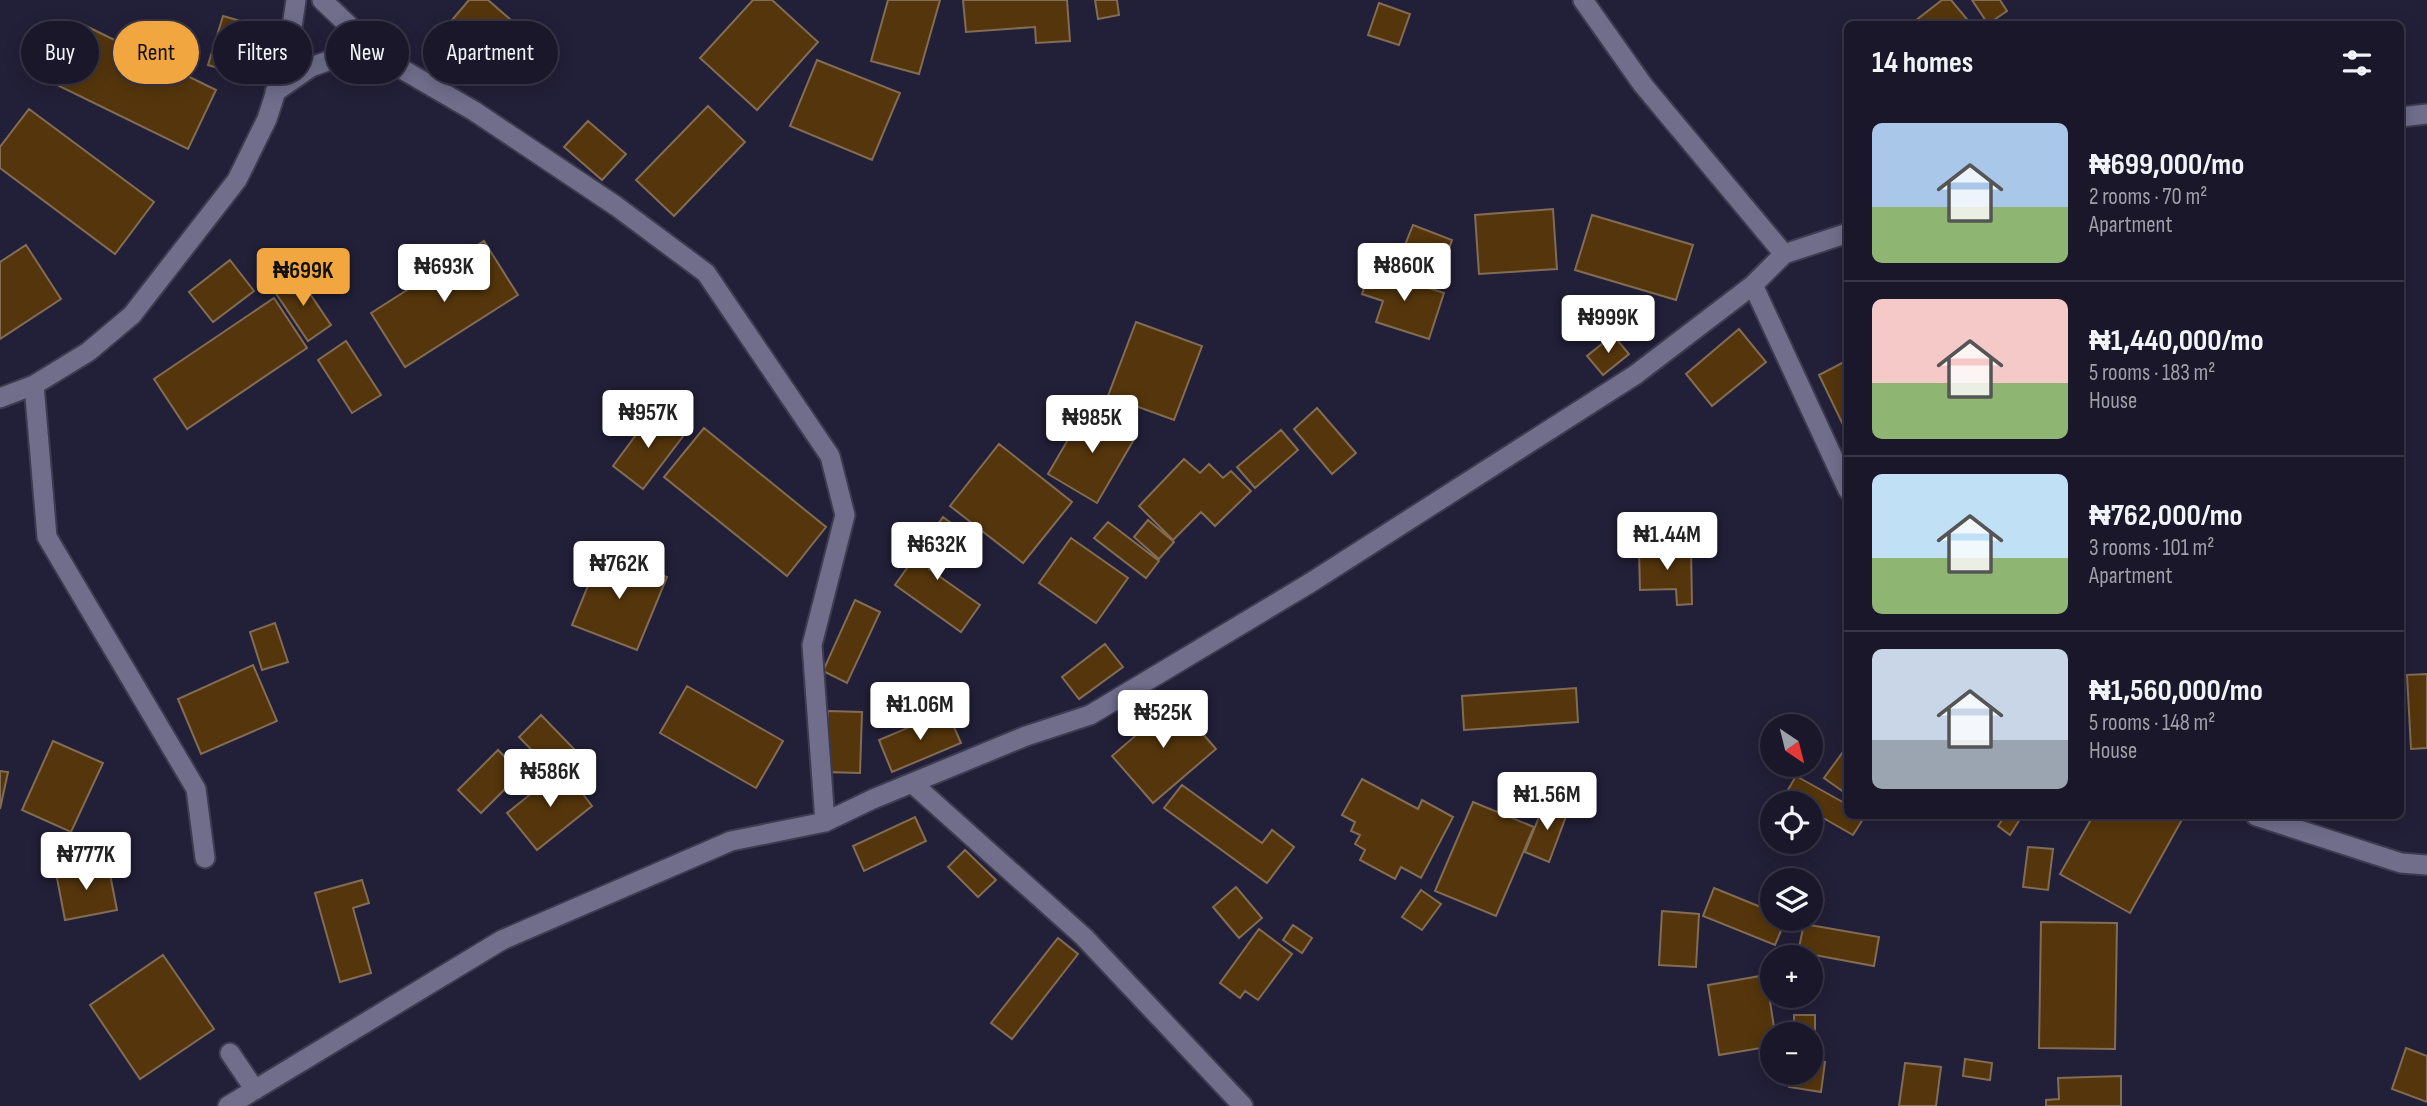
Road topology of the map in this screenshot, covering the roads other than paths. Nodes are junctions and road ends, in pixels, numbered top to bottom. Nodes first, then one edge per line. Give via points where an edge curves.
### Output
1 (296, 0) edge
2 (322, 0) edge
3 (1583, 0) edge
4 (344, 21) edge
5 (326, 62) edge
6 (409, 73) edge
7 (275, 92) junction
8 (2427, 114) edge
9 (2404, 117) edge
10 (1844, 234) edge
11 (1784, 254) junction
12 (1753, 285) junction
13 (34, 385) junction
14 (0, 398) edge
15 (1844, 481) edge
16 (912, 783) junction
17 (2265, 819) edge
18 (825, 822) junction
19 (205, 858) dead end
20 (2427, 865) edge
21 (230, 1053) dead end
22 (256, 1090) junction
23 (228, 1106) edge
24 (1243, 1106) edge

1 - 7 street via 288,54
2 - 4 street
3 - 11 street via 1643,85
5 - 7 street via 310,67
6 - 18 street via 616,206 706,273 830,456 845,515 812,645
7 - 13 street via 237,180 132,315 88,352
8 - 9 street
10 - 11 street
11 - 12 street
12 - 15 street
12 - 16 street via 1635,375 1310,583 1090,715
13 - 14 street
13 - 19 street via 47,537 196,789
16 - 18 street
16 - 24 street via 1084,937
17 - 20 street via 2400,863
18 - 22 street via 731,841 502,940
21 - 22 street
22 - 23 street

